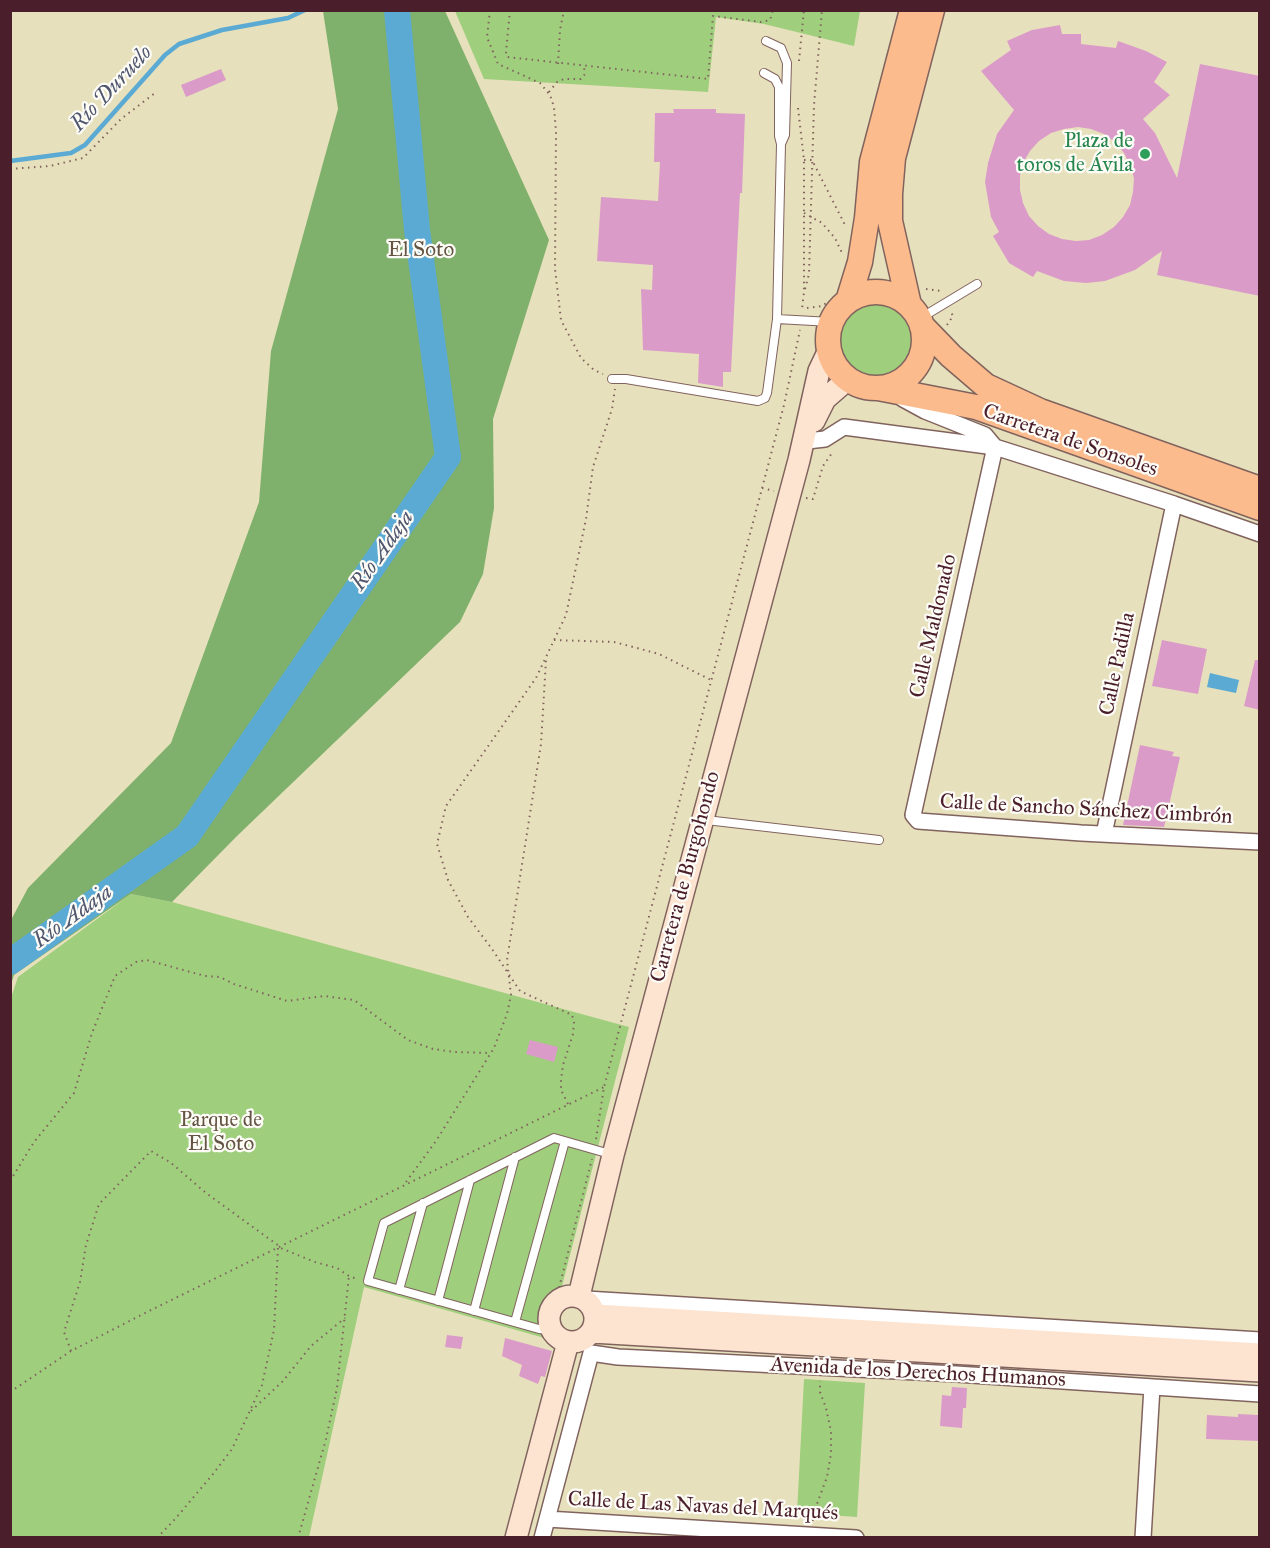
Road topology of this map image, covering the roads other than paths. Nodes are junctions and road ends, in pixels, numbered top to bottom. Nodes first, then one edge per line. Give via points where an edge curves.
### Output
1 (912, 10) edge
2 (932, 10) edge
3 (766, 41) dead end
4 (764, 73) dead end
5 (782, 144) junction
6 (977, 284) dead end
7 (848, 301) junction
8 (917, 308) junction
9 (777, 319) junction
10 (831, 322) junction
11 (829, 350) junction
12 (612, 379) road end
13 (848, 379) junction
14 (882, 389) junction
15 (995, 447) junction
16 (803, 451) junction
17 (1260, 489) edge
18 (1174, 504) junction
19 (1260, 508) edge
20 (1260, 534) edge
21 (913, 814) joint
22 (701, 820) junction
23 (1104, 834) junction
24 (879, 840) dead end
25 (1260, 842) edge
26 (565, 1141) junction
27 (604, 1152) junction
28 (515, 1157) junction
29 (470, 1180) junction
30 (423, 1203) junction
31 (399, 1290) junction
32 (438, 1301) junction
33 (474, 1311) junction
34 (515, 1322) junction
35 (576, 1326) junction
36 (1260, 1340) edge
37 (1260, 1354) edge
38 (1260, 1371) edge
39 (1152, 1387) junction
40 (1260, 1394) edge
41 (547, 1519) junction
42 (516, 1538) edge
43 (542, 1538) edge
44 (856, 1538) edge
45 (1143, 1538) edge

1 - 7 highway via 872,162 860,262
2 - 8 highway via 893,158 890,194 890,221
3 - 5 lane via 781,48 787,63
4 - 5 lane via 775,79 778,87 778,136
5 - 9 lane
6 - 8 lane via 947,302
7 - 8 highway via 879,292
7 - 10 highway
8 - 14 highway via 924,341 921,357 901,381
8 - 17 highway, Carretera de Sonsoles via 951,356 986,386 1040,411
9 - 10 lane
9 - 12 lane via 767,393 758,402
10 - 11 highway
11 - 13 highway via 839,371
11 - 16 main road, Carretera de Burgohondo via 819,371
13 - 14 highway
13 - 16 main road, Carretera de Burgohondo via 818,410
14 - 15 street via 985,435
14 - 19 highway, Carretera de Sonsoles via 976,407
15 - 16 street via 844,427
15 - 18 street
15 - 21 street, Calle Maldonado
16 - 22 main road, Carretera de Burgohondo
18 - 20 street
18 - 23 street, Calle Padilla
21 - 23 street, Calle de Sancho Sánchez Cimbrón via 918,821
22 - 24 lane
22 - 27 main road, Carretera de Burgohondo
23 - 25 street, Calle de Sancho Sánchez Cimbrón
26 - 27 lane
26 - 28 lane via 554,1138
26 - 34 lane
27 - 35 main road, Carretera de Burgohondo
28 - 29 lane
28 - 33 lane
29 - 30 lane
29 - 32 lane
30 - 31 lane
30 - 31 lane via 384,1223 368,1281
31 - 32 lane
32 - 33 lane
33 - 34 lane
34 - 35 lane
35 - 36 street
35 - 37 main road, Avenida de los Derechos Humanos
35 - 38 main road, Avenida de los Derechos Humanos
35 - 39 street, Avenida de los Derechos Humanos via 618,1357
35 - 41 street, Carretera de Burgohondo
35 - 42 main road, Carretera de Burgohondo
39 - 40 street, Avenida de los Derechos Humanos
39 - 45 street
41 - 43 street, Carretera de Burgohondo
41 - 44 street, Calle de Las Navas del Marqués

